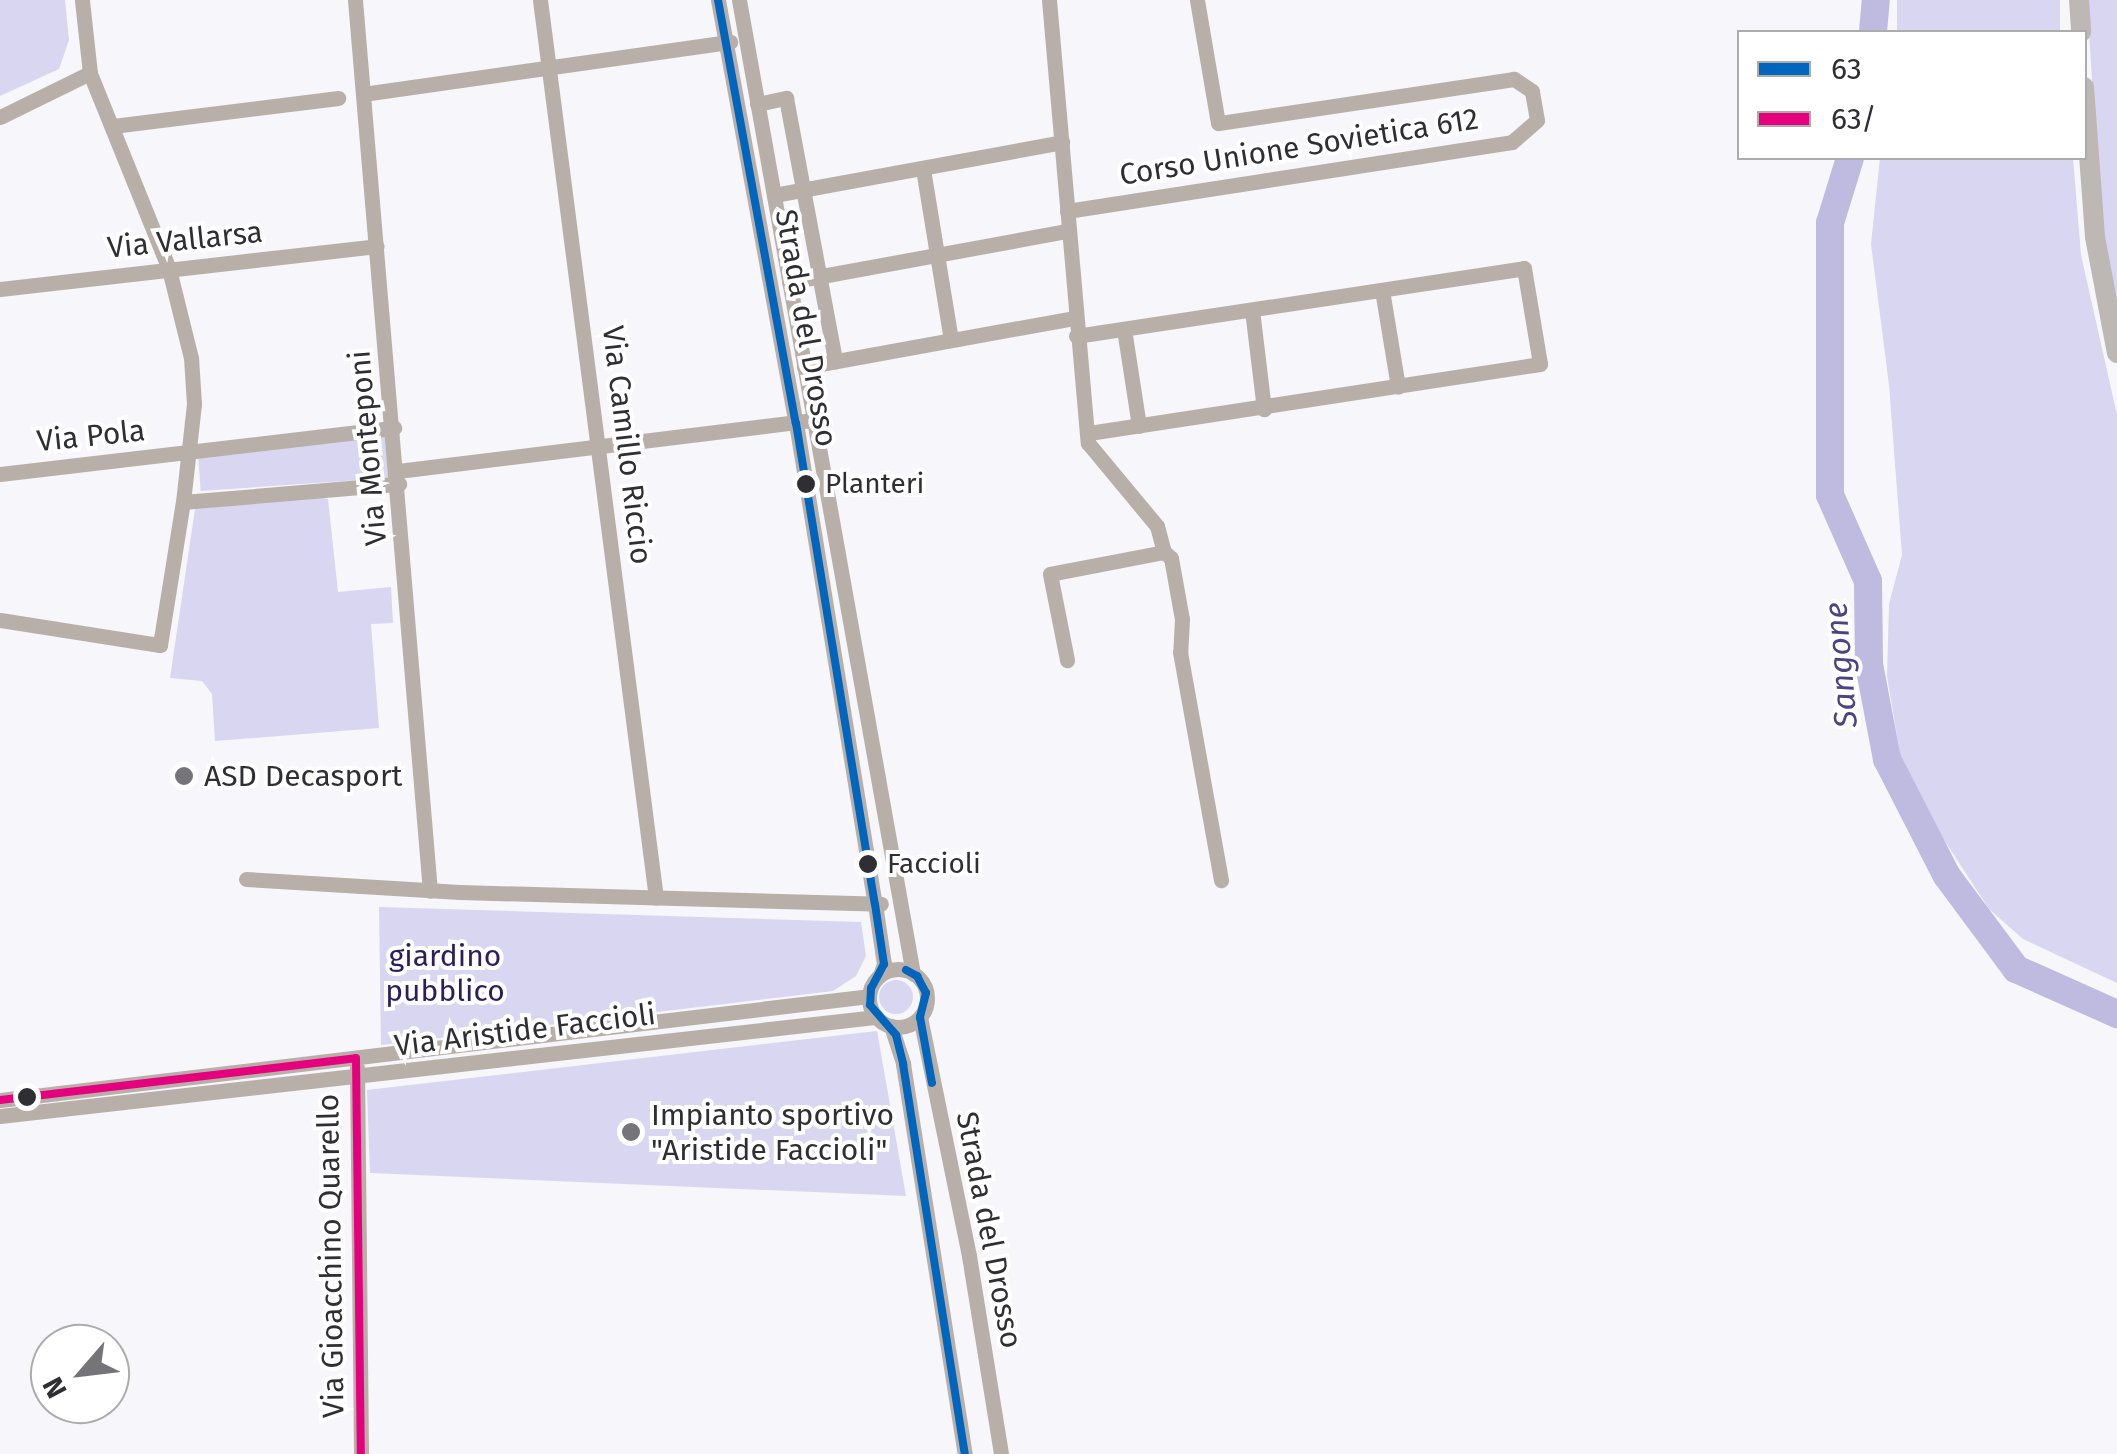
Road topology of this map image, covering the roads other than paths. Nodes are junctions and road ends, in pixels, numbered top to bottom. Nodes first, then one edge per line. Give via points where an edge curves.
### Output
1 (82, 0) edge
2 (356, 0) edge
3 (540, 0) edge
4 (718, 0) edge
5 (739, 0) edge
6 (1050, 0) edge
7 (1197, 0) edge
8 (2079, 0) edge
9 (2081, 30) edge
10 (745, 40) junction
11 (725, 43) junction
12 (549, 71) junction
13 (90, 73) junction
14 (363, 94) junction
15 (338, 98) dead end
16 (757, 104) junction
17 (0, 116) edge
18 (113, 126) junction
19 (2087, 128) edge
20 (1062, 142) junction
21 (923, 168) junction
22 (802, 189) junction
23 (774, 194) junction
24 (1067, 211) junction
25 (1068, 231) junction
26 (377, 246) junction
27 (938, 255) junction
28 (170, 268) junction
29 (819, 277) junction
30 (790, 282) junction
31 (0, 289) edge
32 (1382, 290) junction
33 (1252, 310) junction
34 (1074, 318) junction
35 (1124, 329) junction
36 (1076, 336) junction
37 (951, 340) junction
38 (2117, 353) edge
39 (835, 361) junction
40 (804, 367) junction
41 (1398, 387) junction
42 (1264, 408) junction
43 (814, 419) junction
44 (796, 422) junction
45 (1139, 426) junction
46 (394, 428) junction
47 (1088, 433) junction
48 (600, 446) junction
49 (187, 452) junction
50 (0, 474) edge
51 (398, 477) junction
52 (183, 502) junction
53 (1164, 552) junction
54 (0, 620) edge
55 (1066, 660) dead end
56 (246, 879) dead end
57 (1221, 880) dead end
58 (430, 891) junction
59 (656, 898) junction
60 (876, 904) junction
61 (900, 906) junction
62 (913, 974) junction
63 (880, 975) junction
64 (870, 996) junction
65 (920, 1017) junction
66 (884, 1021) junction
67 (356, 1058) junction
68 (357, 1077) junction
69 (0, 1100) edge
70 (0, 1116) edge
71 (989, 1380) junction
72 (954, 1385) junction
73 (361, 1454) edge
74 (965, 1454) edge
75 (1001, 1454) edge

1 - 13 street
2 - 14 street, Via Monteponi
3 - 12 street, Via Camillo Riccio
4 - 11 street, Strada del Drosso
5 - 10 street, Strada del Drosso
6 - 20 street
7 - 24 street, Corso Unione Sovietica 612 via 1218,123 1514,78 1532,92 1537,120 1512,142
8 - 9 highway
10 - 11 street
10 - 16 street, Strada del Drosso
11 - 12 street
11 - 44 street, Strada del Drosso
12 - 14 street
12 - 48 street, Via Camillo Riccio
13 - 17 street
13 - 18 street
14 - 26 street, Via Monteponi
15 - 18 street
16 - 22 street, Strada del Drosso via 786,98
16 - 23 street, Strada del Drosso
18 - 28 street
19 - 38 highway via 2095,237
20 - 21 street, Strada del Drosso
20 - 24 street
21 - 22 street, Strada del Drosso
21 - 27 street
22 - 23 street, Strada del Drosso
22 - 29 street, Strada del Drosso
23 - 30 street, Strada del Drosso
24 - 25 street
25 - 27 street, Strada del Drosso
25 - 34 street
26 - 28 street, Via Vallarsa
26 - 46 street, Via Monteponi
27 - 29 street, Strada del Drosso
27 - 37 street
28 - 31 street, Via Vallarsa
28 - 49 street via 191,358
29 - 30 street, Strada del Drosso
29 - 39 street, Strada del Drosso
30 - 40 street, Strada del Drosso
32 - 33 street
32 - 41 street
32 - 41 street via 1524,268 1540,364
33 - 35 street
33 - 42 street
34 - 36 street
34 - 37 street, Strada del Drosso
35 - 36 street
35 - 45 street
36 - 47 street
37 - 39 street, Strada del Drosso
39 - 40 street, Strada del Drosso
40 - 43 street, Strada del Drosso
41 - 42 street
42 - 45 street
43 - 44 street
43 - 61 street, Strada del Drosso
44 - 48 street
44 - 60 street, Strada del Drosso
45 - 47 street
46 - 49 street, Via Pola
46 - 51 street, Via Monteponi
47 - 53 street via 1088,443 1156,526
48 - 51 street
48 - 59 street, Via Camillo Riccio
49 - 50 street, Via Pola
49 - 52 street
51 - 52 street
51 - 58 street, Via Monteponi
52 - 54 street via 160,646
53 - 55 street via 1050,574
53 - 57 street via 1182,619 1180,652
56 - 58 street
58 - 59 street
59 - 60 street
60 - 61 street
60 - 63 street, Strada del Drosso
61 - 62 street, Strada del Drosso
62 - 63 street
62 - 65 street via 926,993
63 - 64 street
64 - 66 street
64 - 67 street, Via Aristide Faccioli
65 - 66 street via 907,1025
65 - 71 street, Strada del Drosso
66 - 68 street, Via Aristide Faccioli
66 - 72 street, Strada del Drosso via 903,1064
67 - 68 street, Via Gioacchino Quarello
67 - 69 street, Via Aristide Faccioli
68 - 70 street, Via Aristide Faccioli
68 - 73 street, Via Gioacchino Quarello
71 - 72 street
71 - 75 street, Strada del Drosso
72 - 74 street, Strada del Drosso

